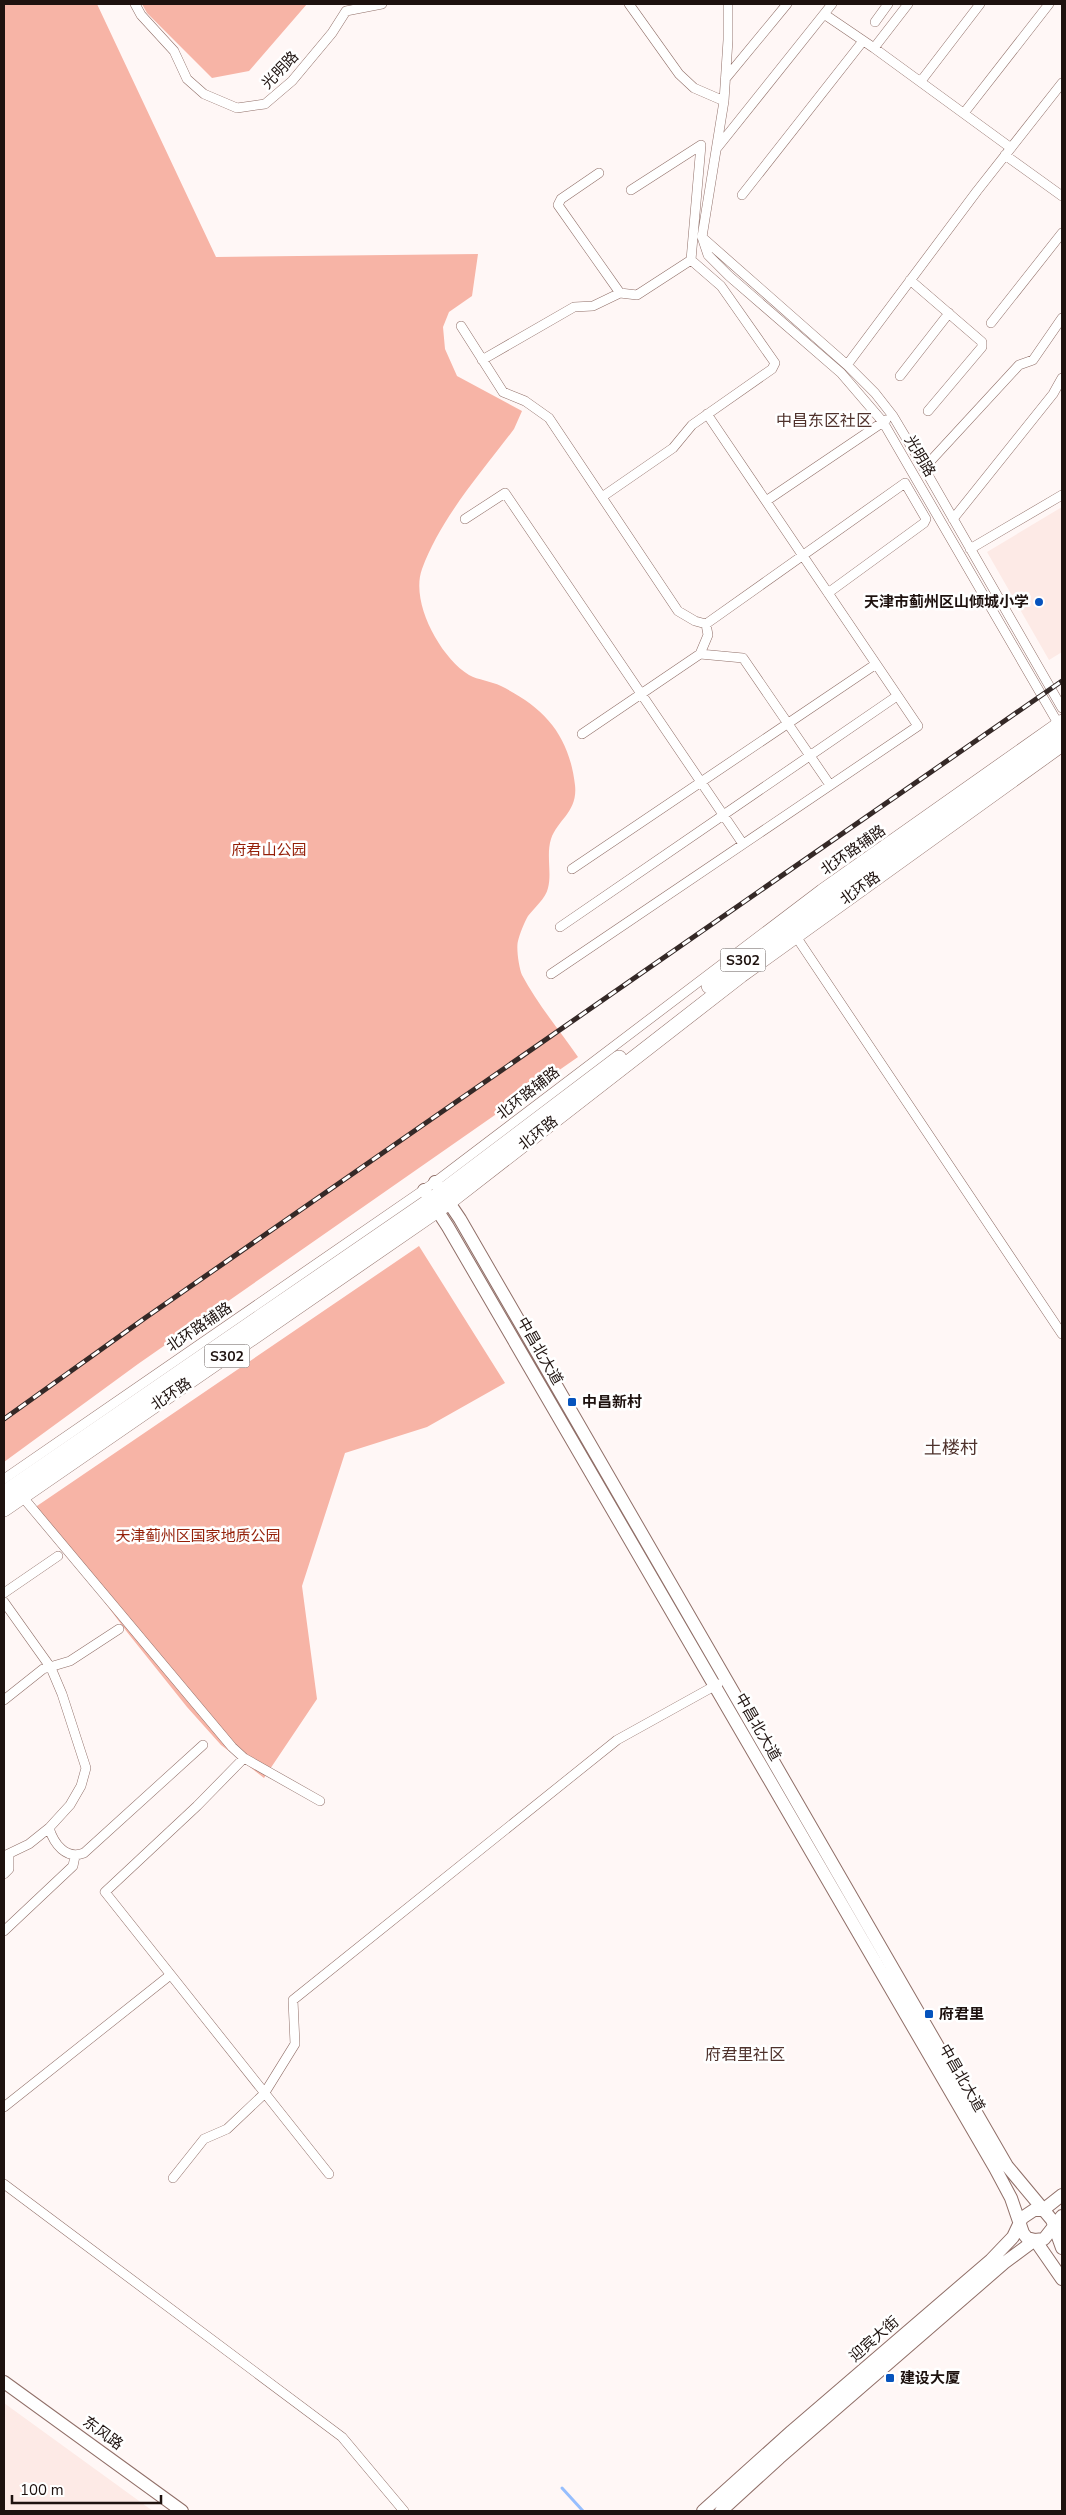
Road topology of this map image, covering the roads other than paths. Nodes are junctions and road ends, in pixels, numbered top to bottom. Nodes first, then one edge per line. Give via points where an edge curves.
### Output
1 (135, 4) edge
2 (382, 4) edge
3 (629, 4) edge
4 (728, 4) edge
5 (787, 4) edge
6 (832, 4) edge
7 (888, 4) edge
8 (908, 4) edge
9 (980, 4) edge
10 (1050, 4) edge
11 (824, 14) junction
12 (875, 22) dead end
13 (864, 41) junction
14 (874, 48) junction
15 (726, 78) junction
16 (921, 82) junction
17 (1062, 83) edge
18 (724, 101) junction
19 (964, 113) junction
20 (717, 148) junction
21 (1011, 148) junction
22 (1005, 155) junction
23 (599, 174) dead end
24 (631, 190) dead end
25 (742, 195) dead end
26 (1062, 196) edge
27 (1062, 233) edge
28 (702, 237) junction
29 (691, 260) junction
30 (910, 280) junction
31 (620, 293) junction
32 (948, 313) junction
33 (1062, 318) edge
34 (991, 323) dead end
35 (461, 326) dead end
36 (482, 360) junction
37 (847, 365) junction
38 (900, 376) dead end
39 (1062, 378) edge
40 (928, 411) dead end
41 (707, 414) junction
42 (893, 416) junction
43 (883, 422) junction
44 (924, 468) junction
45 (1062, 495) edge
46 (602, 497) junction
47 (766, 501) junction
48 (465, 519) dead end
49 (953, 519) junction
50 (970, 549) junction
51 (802, 555) junction
52 (828, 593) junction
53 (706, 624) junction
54 (700, 654) junction
55 (876, 664) junction
56 (641, 694) junction
57 (897, 696) junction
58 (1062, 708) edge
59 (788, 723) junction
60 (1061, 727) edge
61 (582, 734) dead end
62 (1062, 744) edge
63 (810, 756) junction
64 (701, 782) junction
65 (830, 785) junction
66 (724, 815) junction
67 (743, 844) junction
68 (572, 869) dead end
69 (560, 927) dead end
70 (795, 935) junction
71 (551, 974) dead end
72 (436, 1196) junction
73 (1062, 1334) edge
74 (4, 1479) edge
75 (4, 1493) edge
76 (26, 1501) dead end
77 (4, 1508) edge
78 (58, 1556) dead end
79 (4, 1593) edge
80 (4, 1602) edge
81 (119, 1629) dead end
82 (51, 1668) junction
83 (721, 1682) junction
84 (4, 1700) edge
85 (203, 1745) dead end
86 (244, 1758) junction
87 (320, 1801) dead end
88 (49, 1828) junction
89 (6, 1855) edge
90 (75, 1856) junction
91 (4, 1874) edge
92 (4, 1931) edge
93 (169, 1976) junction
94 (264, 2094) junction
95 (4, 2107) edge
96 (329, 2174) dead end
97 (173, 2178) dead end
98 (4, 2184) edge
99 (1062, 2195) edge
100 (1043, 2210) junction
101 (1062, 2216) edge
102 (1020, 2226) junction
103 (1053, 2227) junction
104 (1035, 2240) junction
105 (1062, 2248) edge
106 (1062, 2279) edge
107 (4, 2382) edge
108 (182, 2511) edge
109 (404, 2511) edge
110 (703, 2511) edge
111 (721, 2511) edge

1 - 2 street, 光明路 via 174,51 187,79 204,94 237,108 266,104 292,81 346,11
3 - 18 street via 679,74 694,88
4 - 15 street
5 - 15 street
6 - 11 street
7 - 12 street
8 - 14 street
9 - 16 street
10 - 19 street
11 - 13 street
11 - 20 street
13 - 14 street
13 - 25 street
14 - 16 street
15 - 18 street
16 - 19 street
17 - 21 street
18 - 20 street
19 - 21 street
20 - 28 street
21 - 22 street
22 - 26 street
22 - 30 street
23 - 31 street via 561,199 558,206
24 - 29 street via 701,145
27 - 34 street
28 - 37 street, 光明路
28 - 43 street, 光明路 via 708,254 729,276 841,373
29 - 31 street via 637,295
29 - 41 street via 721,286 775,363 772,369
30 - 32 street
30 - 37 street
31 - 36 street via 593,306 574,307
32 - 38 street
32 - 40 street via 982,342 982,347
33 - 44 street via 1033,360 1019,365
35 - 36 street
36 - 46 street via 503,392 525,401 549,418
37 - 42 street, 光明路 via 875,392
39 - 49 street via 1053,394
41 - 46 street via 692,424 673,448
41 - 47 street
42 - 43 street
42 - 44 street, 光明路
43 - 47 street
43 - 60 street, 光明路
44 - 49 street, 光明路
45 - 50 street
46 - 53 street via 678,611
47 - 51 street
48 - 56 street via 505,493
49 - 50 street, 光明路
50 - 58 street, 光明路
51 - 52 street
51 - 52 street via 905,484 926,519 924,523
51 - 53 street
52 - 55 street
53 - 54 street via 708,635
54 - 56 street
54 - 59 street via 743,658
55 - 57 street
55 - 59 street
56 - 61 street
56 - 64 street
57 - 63 street
57 - 65 street via 918,726
59 - 63 street
59 - 64 street
60 - 72 highway, 北环路 / S302 via 750,955
62 - 70 highway, 北环路 / S302
63 - 65 street
63 - 66 street
64 - 66 street
64 - 68 street
65 - 67 street
66 - 67 street
66 - 69 street
67 - 71 street
70 - 72 highway, 北环路 / S302
70 - 73 street
72 - 74 street, 北环路辅路
72 - 75 highway, 北环路 / S302
72 - 77 highway, 北环路 / S302
72 - 83 main road, 中昌北大道
76 - 86 street via 217,1732
78 - 79 street
80 - 82 street
81 - 82 street via 70,1661
82 - 84 street via 34,1674
82 - 88 street via 86,1768 81,1786 70,1805
83 - 94 street via 617,1740 293,2000 295,2044
83 - 100 main road, 中昌北大道 via 1007,2166
83 - 102 main road, 中昌北大道 via 995,2168 1011,2198
85 - 90 street via 84,1853
86 - 87 street
86 - 93 street via 105,1892
88 - 89 street via 29,1844
88 - 90 street via 53,1840 65,1853
89 - 91 street via 9,1869
90 - 92 street via 73,1866
93 - 94 street
93 - 95 street
94 - 96 street
94 - 97 street via 227,2130 204,2140
98 - 109 street via 342,2437
99 - 100 main road, 迎宾大街
100 - 102 main road, 迎宾大街 via 1028,2213
100 - 103 main road, 中昌北大道 via 1052,2220
101 - 103 main road, 迎宾大街
102 - 104 main road, 中昌北大道 via 1027,2238
102 - 110 main road, 迎宾大街 via 991,2260
103 - 104 main road, 迎宾大街 via 1044,2239
103 - 105 main road, 中昌北大道
104 - 106 main road, 中昌北大道
104 - 111 main road, 迎宾大街 via 980,2284
107 - 108 main road, 东风路

